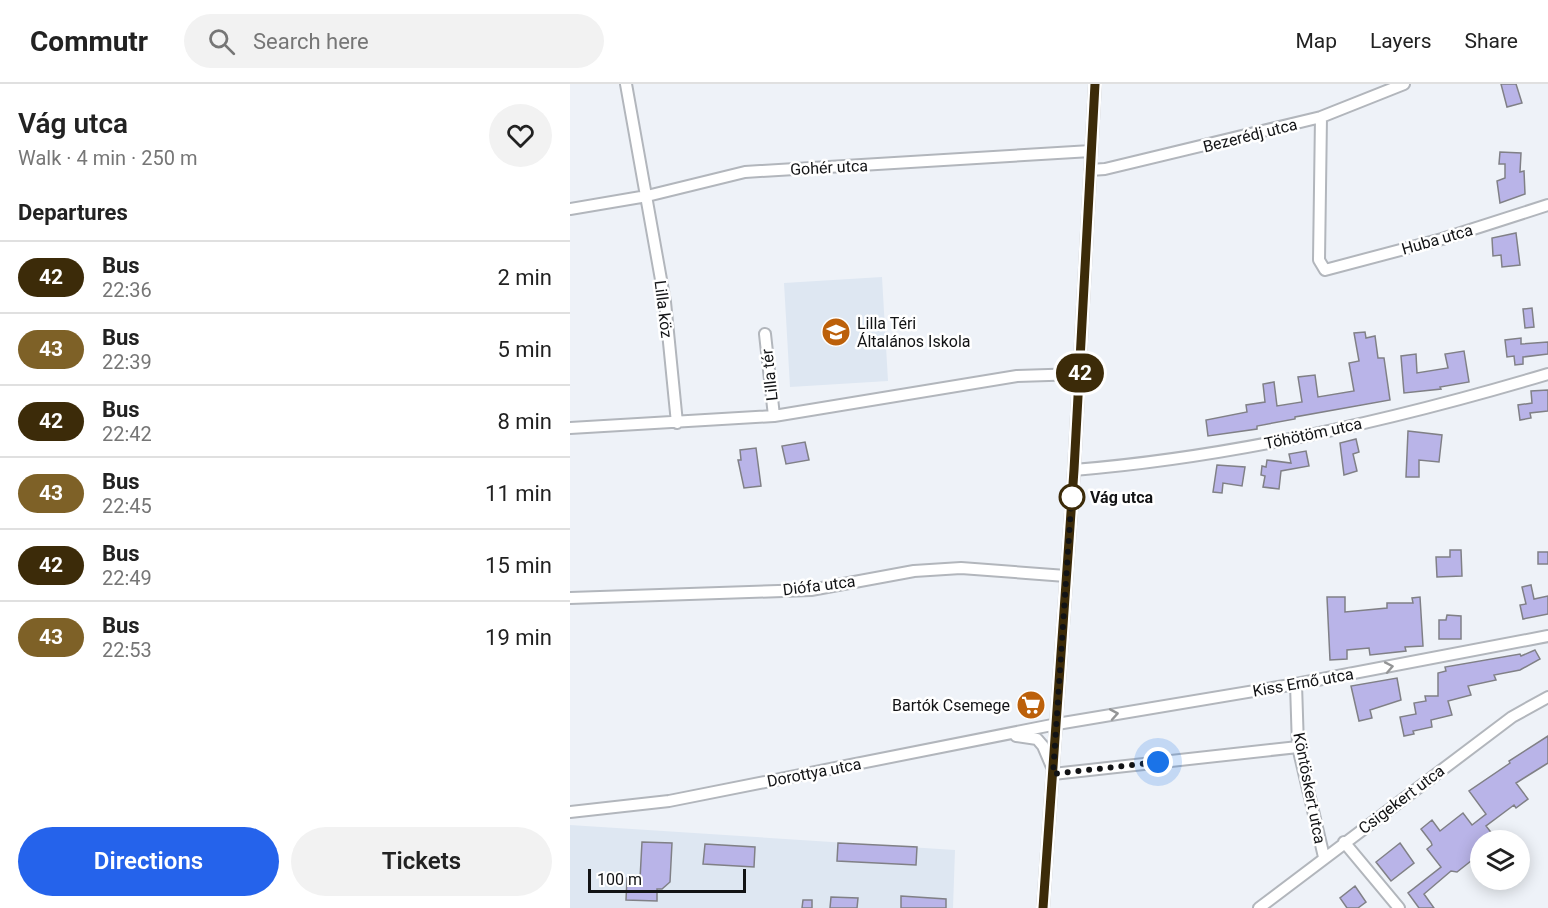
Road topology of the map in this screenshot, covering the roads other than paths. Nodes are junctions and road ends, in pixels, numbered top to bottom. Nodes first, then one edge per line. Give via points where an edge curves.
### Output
1 (626, 84) edge
2 (1095, 84) edge
3 (1404, 84) edge
4 (1321, 117) junction
5 (1091, 151) junction
6 (1090, 170) junction
7 (647, 196) junction
8 (1548, 205) edge
9 (570, 209) edge
10 (765, 334) dead end
11 (1080, 374) junction
12 (1548, 374) edge
13 (774, 416) junction
14 (676, 423) junction
15 (570, 428) edge
16 (1074, 470) junction
17 (1066, 576) junction
18 (570, 598) edge
19 (1548, 636) edge
20 (1296, 684) junction
21 (1548, 697) edge
22 (1056, 724) junction
23 (998, 736) junction
24 (1298, 747) junction
25 (1054, 772) junction
26 (570, 812) edge
27 (1344, 842) junction
28 (1324, 857) junction
29 (1043, 908) edge
30 (1259, 908) edge
31 (1399, 908) edge

1 - 7 street, Lilla köz
2 - 5 street
3 - 4 street, Bezerédj utca
4 - 6 street, Bezerédj utca
4 - 8 street, Huba utca via 1319,260 1325,270
5 - 6 street
5 - 7 street, Gohér utca via 745,172
6 - 11 street
7 - 9 street, Gohér utca
7 - 14 street, Lilla köz via 665,302
10 - 13 street, Lilla tér
11 - 13 street via 1017,375
11 - 16 street
12 - 16 street, Töhötöm utca via 1437,407 1220,452 1160,463
13 - 14 street
14 - 15 street
16 - 17 street
17 - 18 street, Diófa utca via 961,568 914,571 811,590
17 - 22 street
20 -> 19 street, Kiss Ernő utca
22 -> 20 street, Kiss Ernő utca
20 - 24 street, Köntöskert utca
21 - 27 street, Csigekert utca via 1512,717
22 - 23 street, Dorottya utca
22 - 25 street
23 - 25 street via 1037,738
23 - 26 street, Dorottya utca via 669,801
24 - 25 street
24 - 28 street, Köntöskert utca
25 - 29 street
27 - 28 street, Csigekert utca
27 - 31 street
28 - 30 street, Csigekert utca

